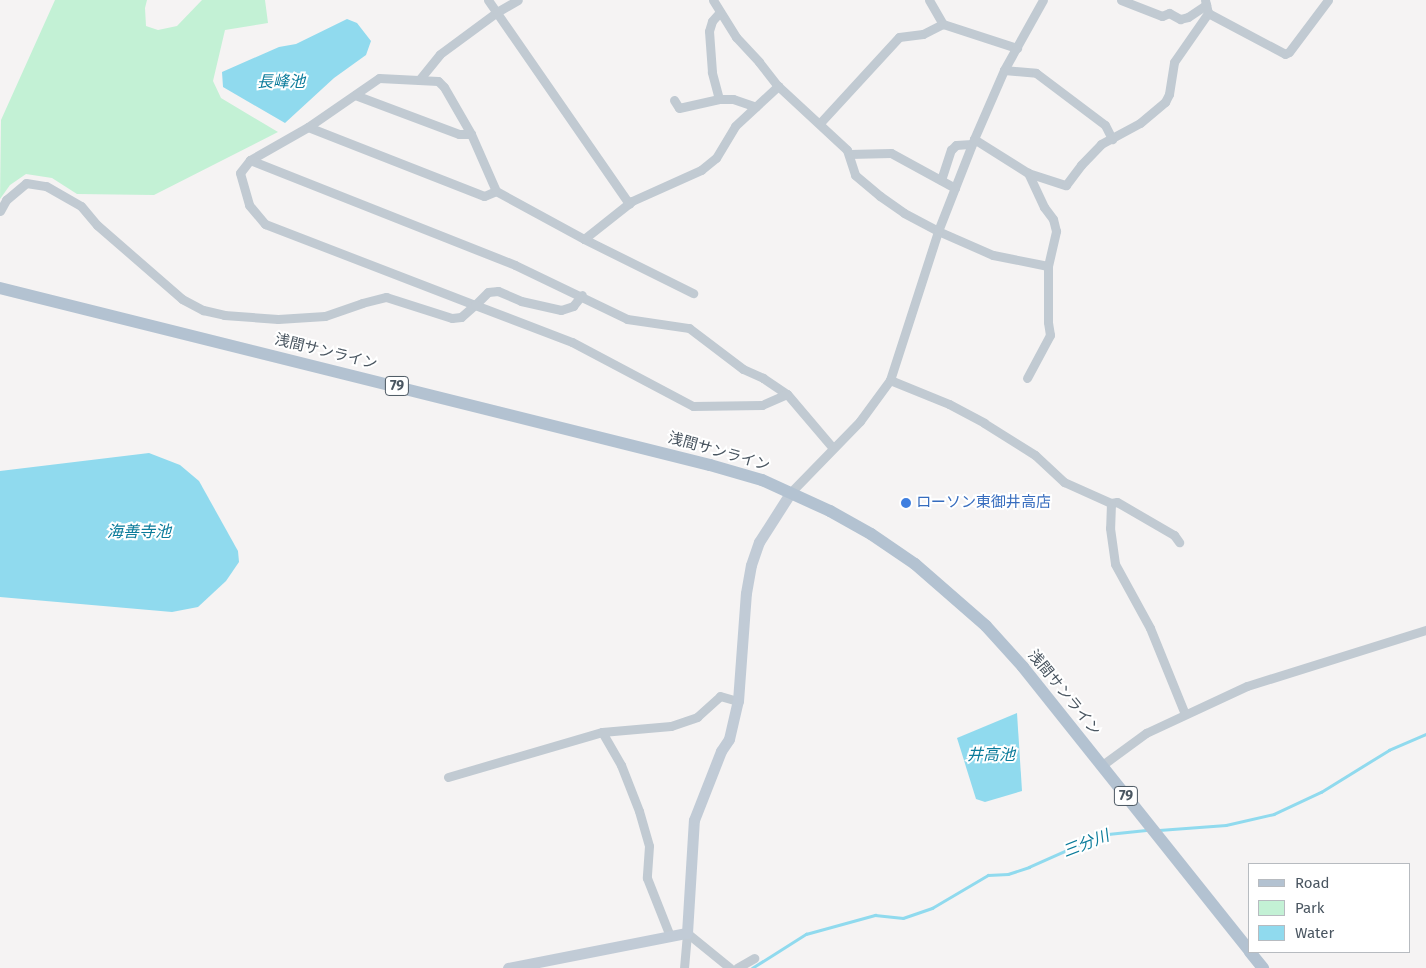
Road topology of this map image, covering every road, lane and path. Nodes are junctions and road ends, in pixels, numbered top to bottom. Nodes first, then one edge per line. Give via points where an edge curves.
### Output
1 (488, 0) edge
2 (518, 0) edge
3 (713, 0) edge
4 (929, 0) edge
5 (1043, 0) edge
6 (1121, 0) edge
7 (1328, 0) edge
8 (1206, 6) edge
9 (497, 12) junction
10 (720, 12) junction
11 (943, 24) junction
12 (1016, 48) junction
13 (1004, 70) junction
14 (419, 80) junction
15 (778, 86) junction
16 (355, 95) junction
17 (719, 99) junction
18 (674, 100) dead end
19 (756, 107) junction
20 (820, 123) junction
21 (308, 127) junction
22 (471, 134) junction
23 (1112, 139) junction
24 (973, 142) junction
25 (849, 154) junction
26 (250, 160) junction
27 (1028, 174) junction
28 (941, 180) junction
29 (955, 188) junction
30 (496, 191) junction
31 (628, 204) junction
32 (0, 211) edge
33 (938, 231) junction
34 (584, 239) junction
35 (1048, 266) junction
36 (0, 288) edge
37 (693, 292) dead end
38 (582, 295) junction
39 (475, 305) junction
40 (1027, 378) dead end
41 (890, 380) junction
42 (787, 394) junction
43 (833, 448) junction
44 (791, 492) junction
45 (1111, 503) junction
46 (1179, 542) dead end
47 (1426, 630) edge
48 (738, 701) junction
49 (1185, 714) junction
50 (602, 732) junction
51 (1101, 766) junction
52 (448, 777) dead end
53 (686, 933) junction
54 (670, 936) junction
55 (1248, 949) edge
56 (1252, 953) edge
57 (754, 958) dead end
58 (508, 968) edge
59 (684, 968) edge
60 (730, 968) edge
61 (737, 968) edge
62 (1263, 968) edge

1 - 9 street
2 - 9 street
3 - 10 street
4 - 11 street
5 - 12 street
6 - 8 street via 1162,16 1169,13 1180,18 1188,18
7 - 8 street via 1285,54
8 - 23 street via 1174,62 1165,102 1140,124
9 - 14 street via 440,54
9 - 31 street
10 - 15 street via 736,37
10 - 17 street via 709,31 712,72
11 - 12 street
11 - 20 street via 923,34 899,37
12 - 13 street
13 - 23 street via 1036,73 1104,125
13 - 24 street
14 - 16 street via 379,78
14 - 22 street via 438,81 444,87
15 - 19 street
15 - 20 street
16 - 21 street
16 - 22 street via 459,134
17 - 18 street via 684,108 679,108
17 - 19 street via 733,99
19 - 31 street via 735,126 716,158 701,170
20 - 25 street
21 - 26 street
21 - 30 street via 484,196
22 - 30 street
23 - 27 street via 1101,144 1066,186
24 - 27 street
24 - 28 street via 956,145 951,150
24 - 29 street
25 - 28 street via 892,153
25 - 33 street via 855,175 904,213
26 - 38 street via 515,265
26 - 39 street via 240,173 249,204 265,224
27 - 35 street via 1044,208 1054,220 1056,231
28 - 29 street
29 - 33 street
30 - 34 street
31 - 34 street
32 - 39 street via 6,200 26,183 46,186 81,206 97,225 182,299 203,310 224,315 278,319 325,316 386,297 452,318 461,317
33 - 35 street via 992,255
33 - 41 street
34 - 37 street
35 - 40 street via 1050,335
36 - 44 main road, 浅間サンライン / 79 via 666,453 747,475
38 - 39 street via 572,306 561,310 520,301 498,291 488,292
38 - 42 street via 627,319 689,328 743,369
39 - 42 street via 572,342 692,406 762,404
41 - 43 street via 860,421
41 - 45 street via 963,411 1034,456 1064,482
42 - 43 street
43 - 44 street
44 - 48 street via 759,542 751,565
44 - 51 main road, 浅間サンライン / 79 via 890,546 965,606 1011,653
45 - 46 street via 1117,502 1153,522
45 - 49 street via 1110,528 1116,564 1150,628
47 - 49 street via 1247,686
48 - 50 street via 720,696 697,717 671,726
48 - 53 street via 728,738 694,820
49 - 51 street via 1146,732
50 - 52 street
50 - 54 street via 621,766 639,811 649,846 647,878
51 - 55 main road, 浅間サンライン / 79
53 - 54 street
53 - 59 street
53 - 60 street
54 - 58 street
56 - 62 main road, 浅間サンライン / 79
57 - 61 street

